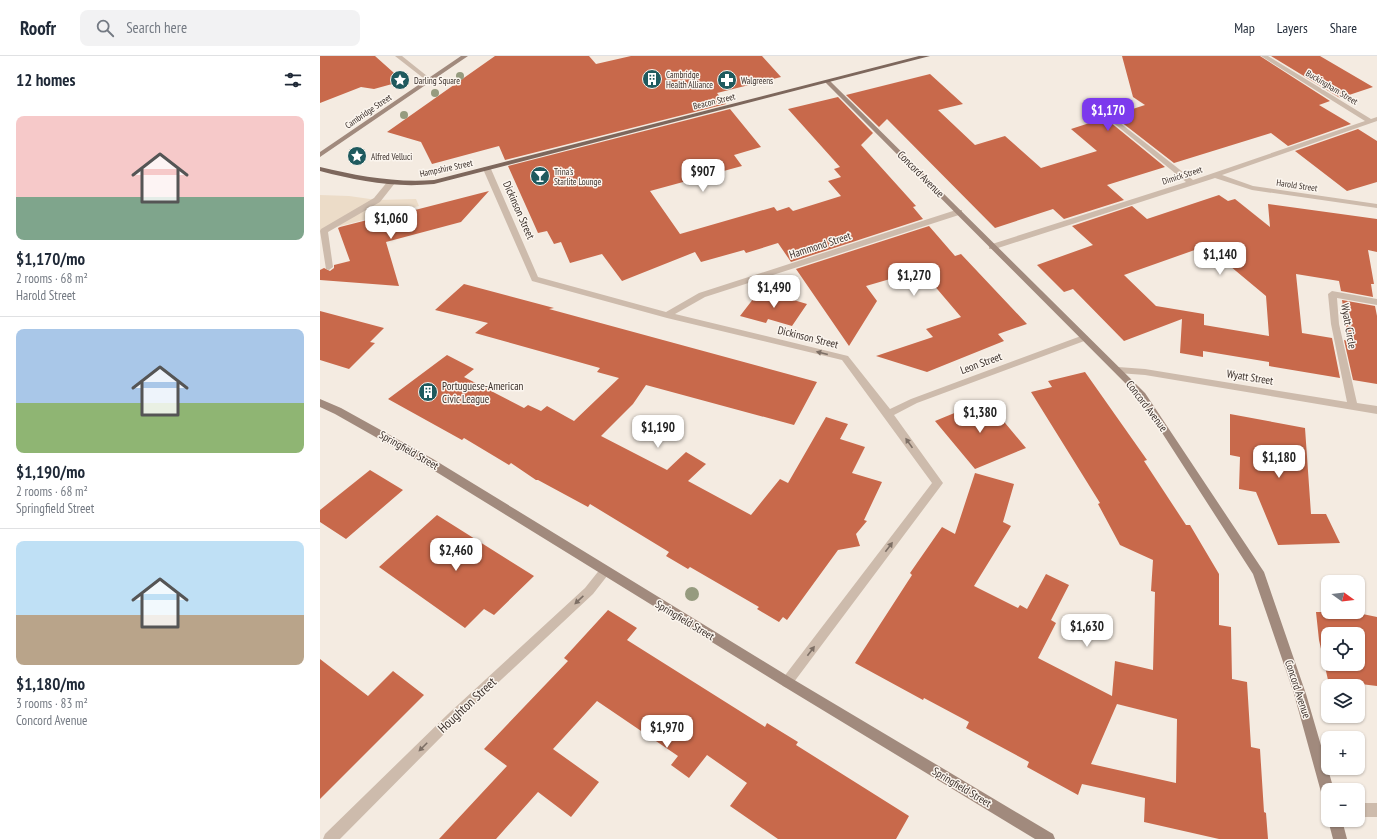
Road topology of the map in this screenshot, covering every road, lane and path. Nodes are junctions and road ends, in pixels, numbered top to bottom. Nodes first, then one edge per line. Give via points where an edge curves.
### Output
1 (398, 56) edge
2 (466, 56) edge
3 (927, 56) edge
4 (1264, 56) edge
5 (429, 80) junction
6 (828, 82) junction
7 (1113, 120) dead end
8 (1374, 120) edge
9 (320, 155) edge
10 (505, 165) joint
11 (320, 169) edge
12 (487, 169) junction
13 (1215, 175) junction
14 (391, 183) junction
15 (1192, 183) junction
16 (1377, 206) edge
17 (959, 212) junction
18 (992, 247) junction
19 (329, 266) dead end
20 (1377, 302) edge
21 (667, 315) junction
22 (1084, 338) junction
23 (1118, 370) junction
24 (320, 403) edge
25 (1353, 406) junction
26 (1377, 410) edge
27 (888, 414) junction
28 (605, 571) junction
29 (787, 682) junction
30 (1325, 783) edge
31 (1365, 810) edge
32 (1377, 810) edge
33 (1337, 827) edge
34 (330, 839) edge
35 (1048, 839) edge
36 (1340, 839) edge

1 - 5 street
2 - 5 main road, Cambridge Street
3 - 6 main road, Beacon Street
4 - 8 street, Buckingham Street
5 - 9 main road, Cambridge Street
6 - 10 main road, Beacon Street
6 - 17 main road, Concord Avenue
7 - 15 street
8 - 13 street, Dimick Street
10 - 12 main road, Hampshire Street
11 - 14 main road, Hampshire Street
12 - 14 main road, Hampshire Street via 434,182 413,185
12 - 21 street, Dickinson Street via 535,279
13 - 15 street, Dimick Street
13 - 16 street, Harold Street via 1252,188
14 - 19 street via 377,200 324,231
15 - 18 street, Dimick Street
17 - 18 main road, Concord Avenue
17 - 21 street, Hammond Street via 702,295
18 - 22 main road, Concord Avenue
20 - 25 street, Wyatt Circle via 1332,294 1335,324
27 -> 21 street, Dickinson Street via 845,358
22 - 23 main road, Concord Avenue
22 - 27 street, Leon Street via 914,401
23 - 25 street, Wyatt Street via 1145,372
23 - 30 main road, Concord Avenue via 1142,395 1258,572 1300,694
24 - 28 main road, Springfield Street via 429,462
25 - 26 street, Wyatt Street
29 -> 27 street, Dickinson Street via 938,483
28 - 29 main road, Springfield Street
28 -> 34 street, Houghton Street via 589,591 452,718
29 - 35 main road, Springfield Street
31 - 32 street
33 - 36 main road

